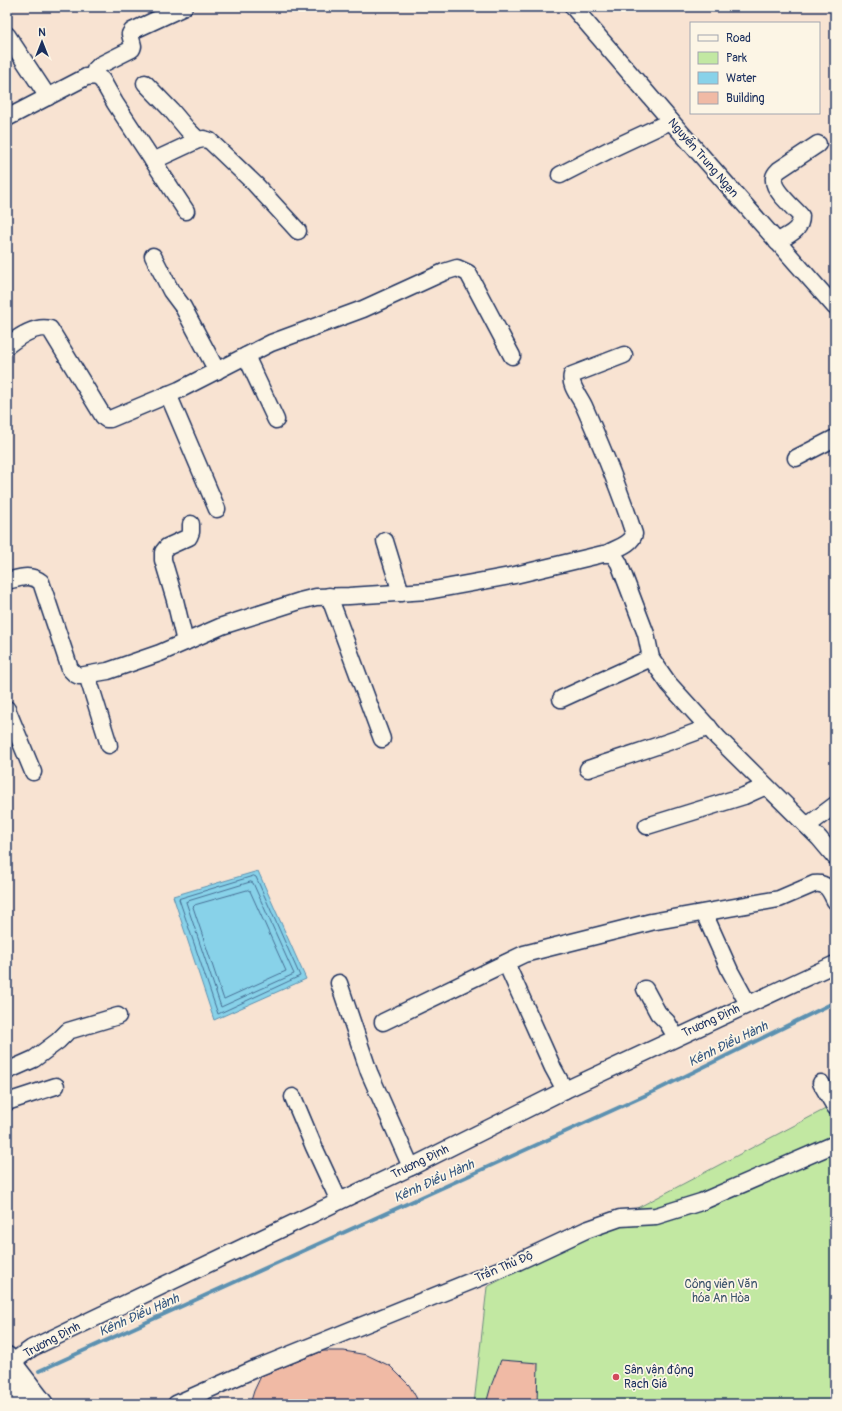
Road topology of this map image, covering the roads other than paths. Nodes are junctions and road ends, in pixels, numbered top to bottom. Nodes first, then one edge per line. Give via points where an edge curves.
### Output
1 (184, 7) edge
2 (573, 7) edge
3 (7, 35) edge
4 (96, 76) junction
5 (145, 83) dead end
6 (48, 97) junction
7 (7, 118) edge
8 (671, 121) junction
9 (198, 140) junction
10 (818, 144) dead end
11 (153, 161) junction
12 (560, 175) dead end
13 (186, 211) dead end
14 (298, 231) dead end
15 (778, 242) junction
16 (153, 256) dead end
17 (835, 307) edge
18 (7, 346) edge
19 (624, 355) dead end
20 (246, 356) junction
21 (512, 356) dead end
22 (217, 371) junction
23 (168, 394) junction
24 (276, 420) dead end
25 (835, 438) edge
26 (796, 458) dead end
27 (217, 508) dead end
28 (191, 524) dead end
29 (385, 541) dead end
30 (608, 553) junction
31 (7, 581) edge
32 (401, 593) junction
33 (329, 596) junction
34 (185, 642) junction
35 (651, 658) junction
36 (87, 675) junction
37 (561, 699) dead end
38 (7, 709) edge
39 (709, 728) junction
40 (382, 739) dead end
41 (109, 745) dead end
42 (588, 769) dead end
43 (33, 772) dead end
44 (766, 786) junction
45 (835, 805) edge
46 (647, 826) dead end
47 (807, 826) junction
48 (835, 857) edge
49 (835, 901) edge
50 (704, 913) junction
51 (506, 963) junction
52 (835, 964) edge
53 (339, 983) dead end
54 (645, 989) dead end
55 (748, 1004) junction
56 (118, 1016) dead end
57 (383, 1022) dead end
58 (676, 1037) junction
59 (7, 1071) edge
60 (822, 1083) dead end
61 (56, 1086) dead end
62 (565, 1090) junction
63 (293, 1097) dead end
64 (7, 1102) edge
65 (835, 1107) edge
66 (835, 1144) edge
67 (411, 1167) junction
68 (339, 1201) junction
69 (8, 1362) edge
70 (15, 1392) edge
71 (43, 1404) edge
72 (176, 1404) edge

1 - 4 street via 132,31 132,49 100,65 95,70
2 - 8 street, Nguyễn Trung Ngạn
3 - 6 street
4 - 6 street via 86,77
4 - 11 street via 102,80
5 - 9 street
6 - 7 street
8 - 12 street
8 - 15 street, Nguyễn Trung Ngạn
9 - 11 street
9 - 14 street via 210,141 218,148 256,184
10 - 15 street via 775,174 774,182 780,193 801,216 798,228
11 - 13 street
15 - 17 street, Nguyễn Trung Ngạn
16 - 22 street
18 - 23 street via 39,328 50,329 106,419
19 - 30 street via 572,375 571,378 606,459 634,534 629,542
20 - 21 street via 271,343 363,309 457,268 468,273
20 - 22 street
20 - 24 street
22 - 23 street
23 - 27 street
25 - 26 street
28 - 34 street via 189,537 167,547 163,560
29 - 32 street
30 - 32 street via 515,575 428,591
30 - 35 street via 613,554 619,563 646,634
31 - 36 street via 28,576 41,582 70,669 79,676
32 - 33 street
33 - 34 street via 300,601 222,626
33 - 40 street
34 - 36 street via 123,666
35 - 37 street
35 - 39 street via 669,684
36 - 41 street
38 - 43 street
39 - 42 street
39 - 44 street
44 - 46 street via 744,796
44 - 47 street
45 - 47 street
47 - 48 street
49 - 50 street via 828,888 814,884 779,899
50 - 51 street via 651,922 524,954
50 - 55 street
51 - 57 street
51 - 62 street
52 - 55 street, Trương Định
53 - 67 street via 369,1072
54 - 58 street via 658,1013
55 - 58 street, Trương Định
56 - 59 street via 68,1031 34,1059
58 - 62 street, Trương Định
60 - 65 street
61 - 64 street
62 - 67 street, Trương Định
63 - 68 street
66 - 72 street, Trần Thủ Độ via 701,1202 656,1216 620,1218 586,1230 511,1265 257,1368
67 - 68 street, Trương Định
68 - 69 street, Trương Định via 32,1348
69 - 70 main road
70 - 71 main road

